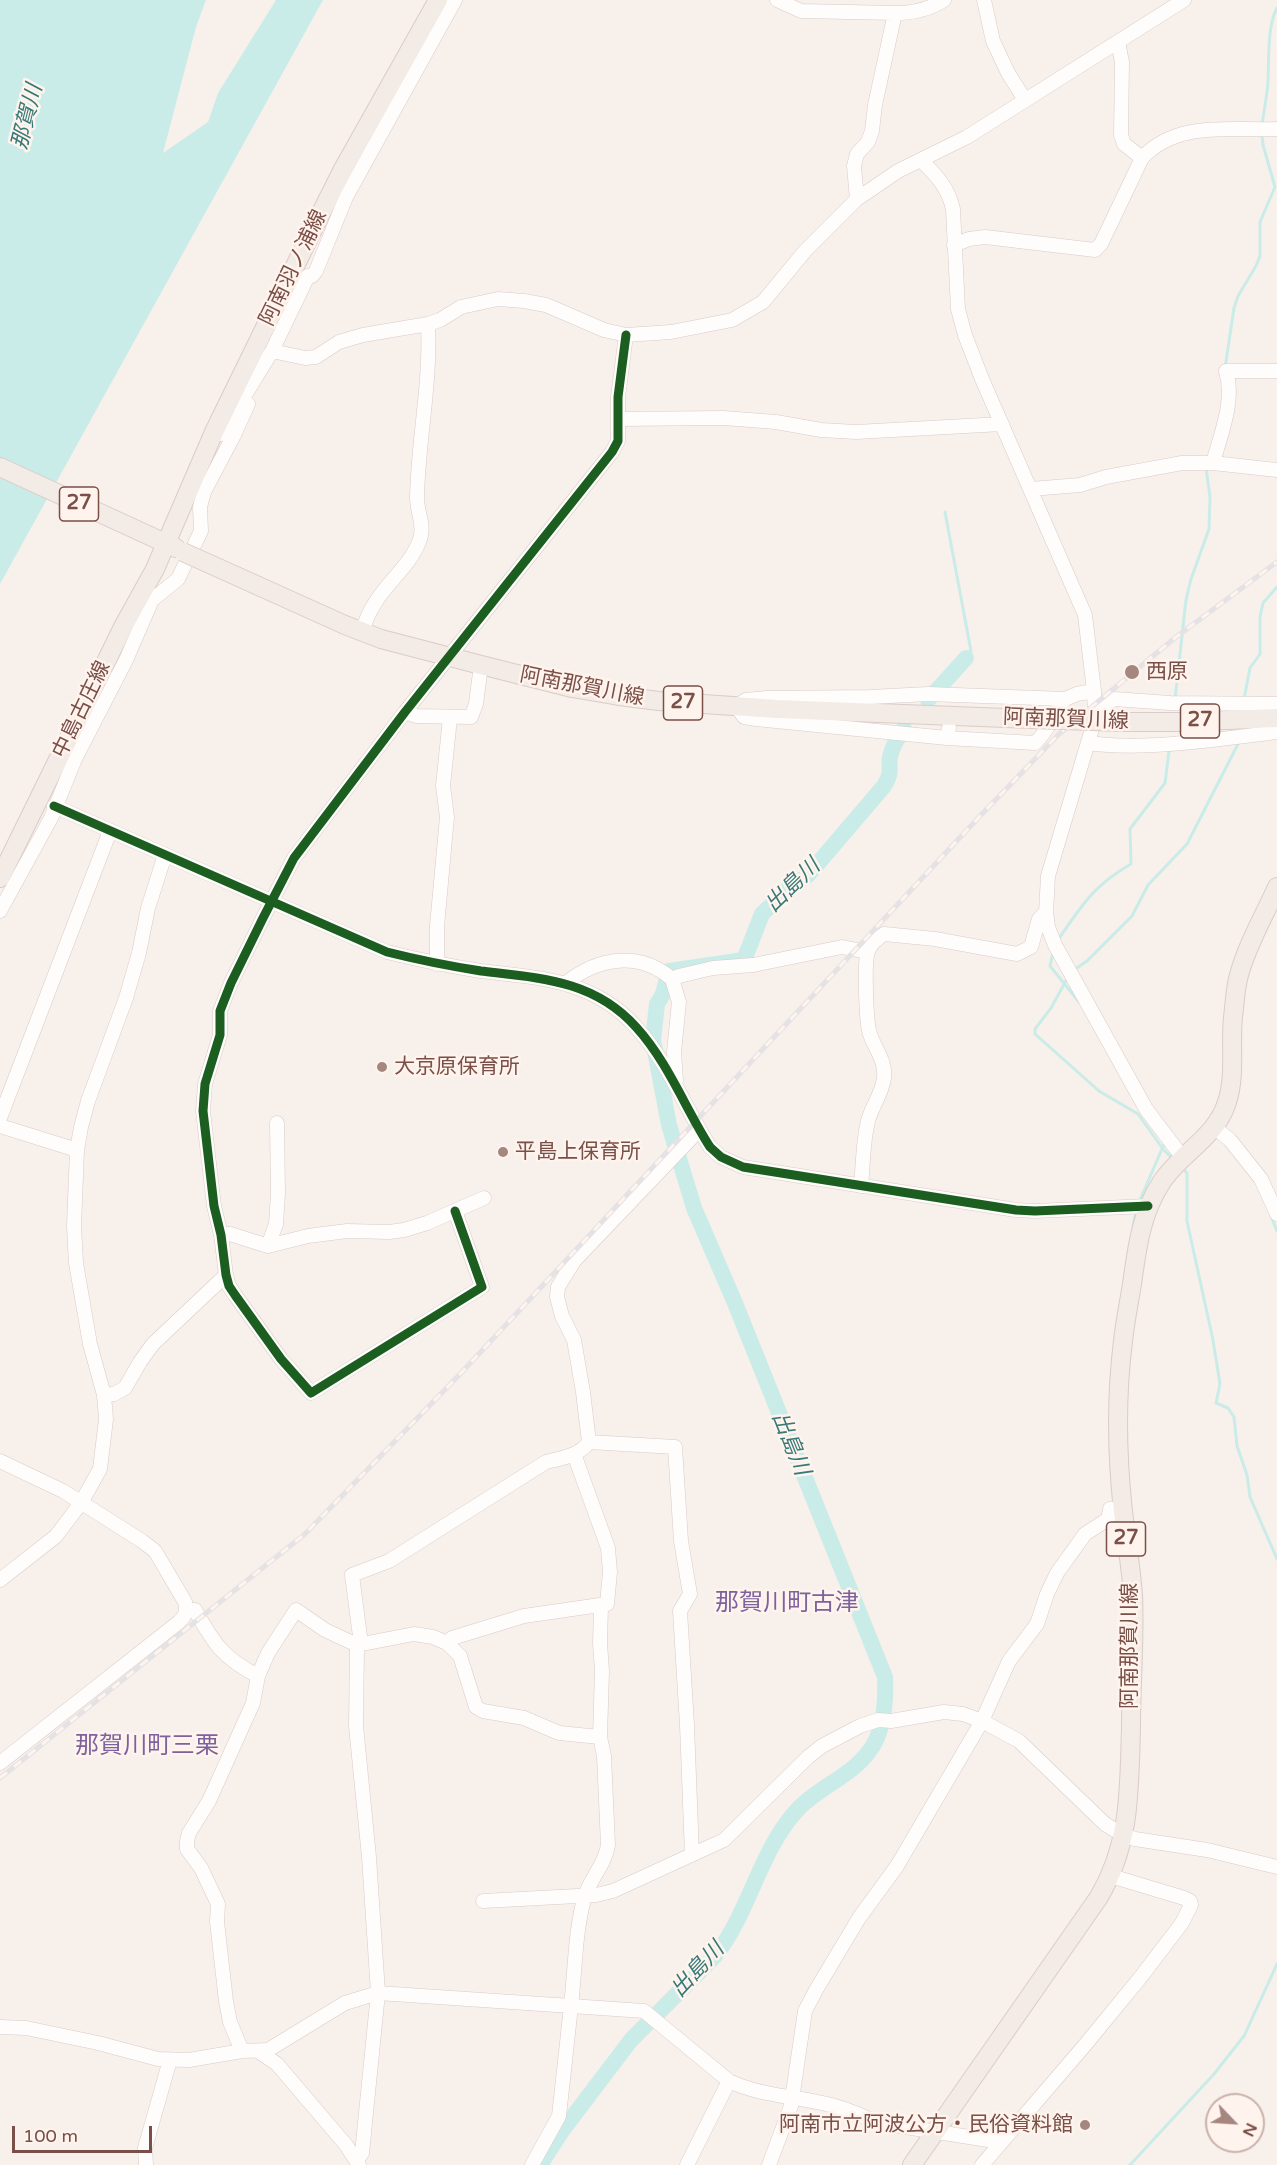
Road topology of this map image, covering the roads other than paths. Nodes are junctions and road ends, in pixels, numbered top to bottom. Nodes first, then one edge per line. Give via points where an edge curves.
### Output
1 (438, 0) edge
2 (455, 0) edge
3 (777, 0) edge
4 (944, 0) edge
5 (984, 0) edge
6 (1184, 0) edge
7 (895, 13) junction
8 (1118, 42) junction
9 (1025, 100) junction
10 (1277, 129) edge
11 (1142, 158) junction
12 (921, 160) junction
13 (856, 199) junction
14 (954, 245) junction
15 (428, 324) junction
16 (626, 335) junction
17 (269, 358) junction
18 (1277, 371) edge
19 (618, 419) junction
20 (1002, 424) junction
21 (217, 434) junction
22 (1209, 463) junction
23 (0, 468) edge
24 (1277, 470) edge
25 (208, 485) junction
26 (1031, 489) junction
27 (162, 542) junction
28 (362, 632) junction
29 (450, 656) junction
30 (481, 665) junction
31 (1094, 691) junction
32 (1065, 699) junction
33 (1277, 704) edge
34 (736, 706) junction
35 (405, 712) junction
36 (1095, 714) junction
37 (450, 718) junction
38 (1277, 718) edge
39 (1277, 732) edge
40 (1088, 743) junction
41 (54, 806) junction
42 (110, 831) junction
43 (12, 855) junction
44 (165, 855) junction
45 (0, 878) edge
46 (1277, 887) edge
47 (272, 901) junction
48 (0, 911) edge
49 (1046, 912) junction
50 (867, 952) junction
51 (437, 964) junction
52 (672, 979) junction
53 (566, 983) junction
54 (678, 1089) junction
55 (0, 1118) edge
56 (277, 1124) dead end
57 (0, 1125) edge
58 (1214, 1127) junction
59 (699, 1130) junction
60 (77, 1150) junction
61 (1183, 1158) junction
62 (861, 1186) junction
63 (484, 1198) dead end
64 (1148, 1206) junction
65 (455, 1211) junction
66 (1277, 1214) edge
67 (221, 1234) junction
68 (268, 1246) junction
69 (226, 1275) junction
70 (104, 1395) junction
71 (589, 1442) junction
72 (574, 1454) junction
73 (0, 1461) edge
74 (81, 1503) junction
75 (1118, 1508) junction
76 (0, 1580) edge
77 (601, 1607) junction
78 (187, 1610) junction
79 (447, 1643) junction
80 (359, 1645) junction
81 (258, 1677) junction
82 (984, 1722) junction
83 (600, 1737) junction
84 (0, 1763) edge
85 (1123, 1835) junction
86 (692, 1855) junction
87 (1277, 1867) edge
88 (1111, 1876) junction
89 (584, 1896) junction
90 (483, 1901) dead end
91 (378, 1993) junction
92 (571, 2006) junction
93 (0, 2027) edge
94 (242, 2050) junction
95 (258, 2052) junction
96 (170, 2060) junction
97 (729, 2081) junction
98 (797, 2099) junction
99 (936, 2131) junction
100 (1001, 2142) junction
101 (358, 2163) edge
102 (146, 2165) edge
103 (532, 2165) edge
104 (687, 2165) edge
105 (769, 2165) edge
106 (912, 2165) edge
107 (982, 2165) edge

1 - 21 main road, 阿南羽ノ浦線 via 342,171
2 - 17 street via 346,197 316,272 308,276
3 - 7 street via 801,11
4 - 7 street
5 - 9 street via 993,41
6 - 8 street
7 - 13 street via 872,131 854,165
8 - 9 street
8 - 11 street via 1122,62 1121,135 1124,144
9 - 12 street via 967,137
10 - 11 street via 1216,128 1176,134
11 - 14 street via 1095,250 986,237
12 - 13 street
12 - 14 street via 950,196
13 - 16 street via 805,251 763,302 745,314 671,332
14 - 20 street via 958,309
15 - 16 street via 461,307 498,299 546,305 604,330
15 - 17 street via 339,342 316,357
15 - 28 street via 430,356 417,501 421,537 375,602
16 - 19 street
17 - 21 street
17 - 25 street
18 - 22 street via 1226,371 1230,399
19 - 20 street via 724,418 856,432
19 - 29 street via 618,441 612,452
20 - 26 street
21 - 25 street
21 - 27 main road, 阿南羽ノ浦線
22 - 24 street
22 - 26 street via 1182,463 1080,485
23 - 27 main road, 阿南那賀川線 / 27
25 - 41 street via 200,507 201,531 178,579 152,600
26 - 31 street via 1085,615
27 - 28 main road, 阿南那賀川線 / 27, bridge
27 - 43 main road, 中島古庄線
28 - 29 main road, 阿南那賀川線 / 27
29 - 30 main road, 阿南那賀川線 / 27
29 - 35 street
30 - 34 main road, 阿南那賀川線 / 27 via 572,688 659,701
30 - 37 street via 471,717
31 - 32 street
31 - 36 street
32 - 34 street via 767,698 746,700
32 - 34 street via 1035,743 756,719 744,717
33 - 36 street via 1114,699
34 - 38 main road, 阿南那賀川線 / 27, bridge via 1122,722
35 - 37 street
35 - 47 street via 294,858
36 - 40 street
37 - 51 street via 443,786 447,817
39 - 40 street via 1118,745
40 - 49 street via 1053,855
41 - 42 street
41 - 43 street via 22,848
41 - 48 street
42 - 44 street
42 - 55 street
43 - 45 main road, 中島古庄線
44 - 47 street
44 - 60 street via 126,998 88,1101
46 - 58 main road, 阿南那賀川線 / 27 via 1239,976 1227,1102
47 - 51 street via 387,952
47 - 67 street via 220,1011 220,1035 205,1084 203,1111
49 - 50 street via 1039,920 1030,947 1017,954 884,934
49 - 61 street via 1055,945 1141,1098
50 - 52 street via 842,947 753,965 713,968
50 - 62 street via 867,1021 884,1075 881,1093 868,1120
51 - 53 street
52 - 53 street via 647,963 628,961 594,966
52 - 54 street via 679,1002 674,1052
53 - 54 street via 617,1008 637,1028
54 - 59 street
56 - 68 street via 276,1224
57 - 60 street
58 - 61 main road, 阿南那賀川線 / 27
58 - 66 street via 1230,1140 1261,1179
59 - 62 street via 710,1148 743,1167
59 - 71 street via 574,1261 558,1287 562,1316 574,1340
60 - 70 street via 76,1263 90,1344
61 - 64 main road, 阿南那賀川線 / 27 via 1162,1180
62 - 64 street via 1035,1211
63 - 65 street
64 - 75 main road, 阿南那賀川線 / 27 via 1123,1343
65 - 68 street via 404,1230 347,1231
65 - 69 street via 482,1287 310,1393 235,1295
67 - 68 street
67 - 69 street
69 - 70 street via 153,1344 125,1388
70 - 74 street via 106,1419 100,1469
71 - 72 street
71 - 86 street via 675,1447 681,1541 690,1594 680,1611
72 - 77 street via 608,1548 607,1604
72 - 80 street via 546,1462 389,1561 352,1575
73 - 74 street
74 - 76 street via 56,1536
74 - 78 street via 155,1551
75 - 82 street via 1110,1509 1108,1519 1085,1534 1057,1573 1037,1624 1009,1661
75 - 85 main road, 阿南那賀川線 / 27 via 1133,1596 1130,1788
77 - 79 street via 524,1616 452,1638
77 - 83 street
78 - 81 street via 195,1610 221,1651
78 - 84 street via 179,1622
79 - 80 street via 414,1634
79 - 83 street via 460,1656 476,1707 483,1712 524,1718 559,1733
80 - 81 street via 325,1630 296,1610 268,1653
80 - 91 street via 356,1726 369,1846
81 - 94 street via 239,1734 187,1841 187,1849 218,1904 228,2012
82 - 85 street via 1019,1741 1105,1824
82 - 86 street via 944,1712 860,1726 808,1757 724,1840
82 - 98 street via 816,1990 806,2011
83 - 89 street via 608,1845 606,1857
85 - 87 street
85 - 88 main road, 阿南那賀川線 / 27
86 - 89 street via 613,1891
88 - 99 main road, 阿南那賀川線 / 27
88 - 100 street via 1184,1898 1191,1905 1140,1978
89 - 90 street
89 - 92 street
91 - 92 street
91 - 95 street via 345,2003 281,2043
91 - 101 street
92 - 97 street via 644,2011
92 - 103 street via 559,2116
93 - 96 street via 26,2028
94 - 95 street
94 - 96 street
95 - 101 street via 277,2064
96 - 102 street via 145,2148
97 - 98 street via 758,2092
97 - 104 street
98 - 99 street via 843,2108 880,2123
98 - 105 street
99 - 100 street
99 - 106 main road, 阿南那賀川線 / 27
100 - 107 street

